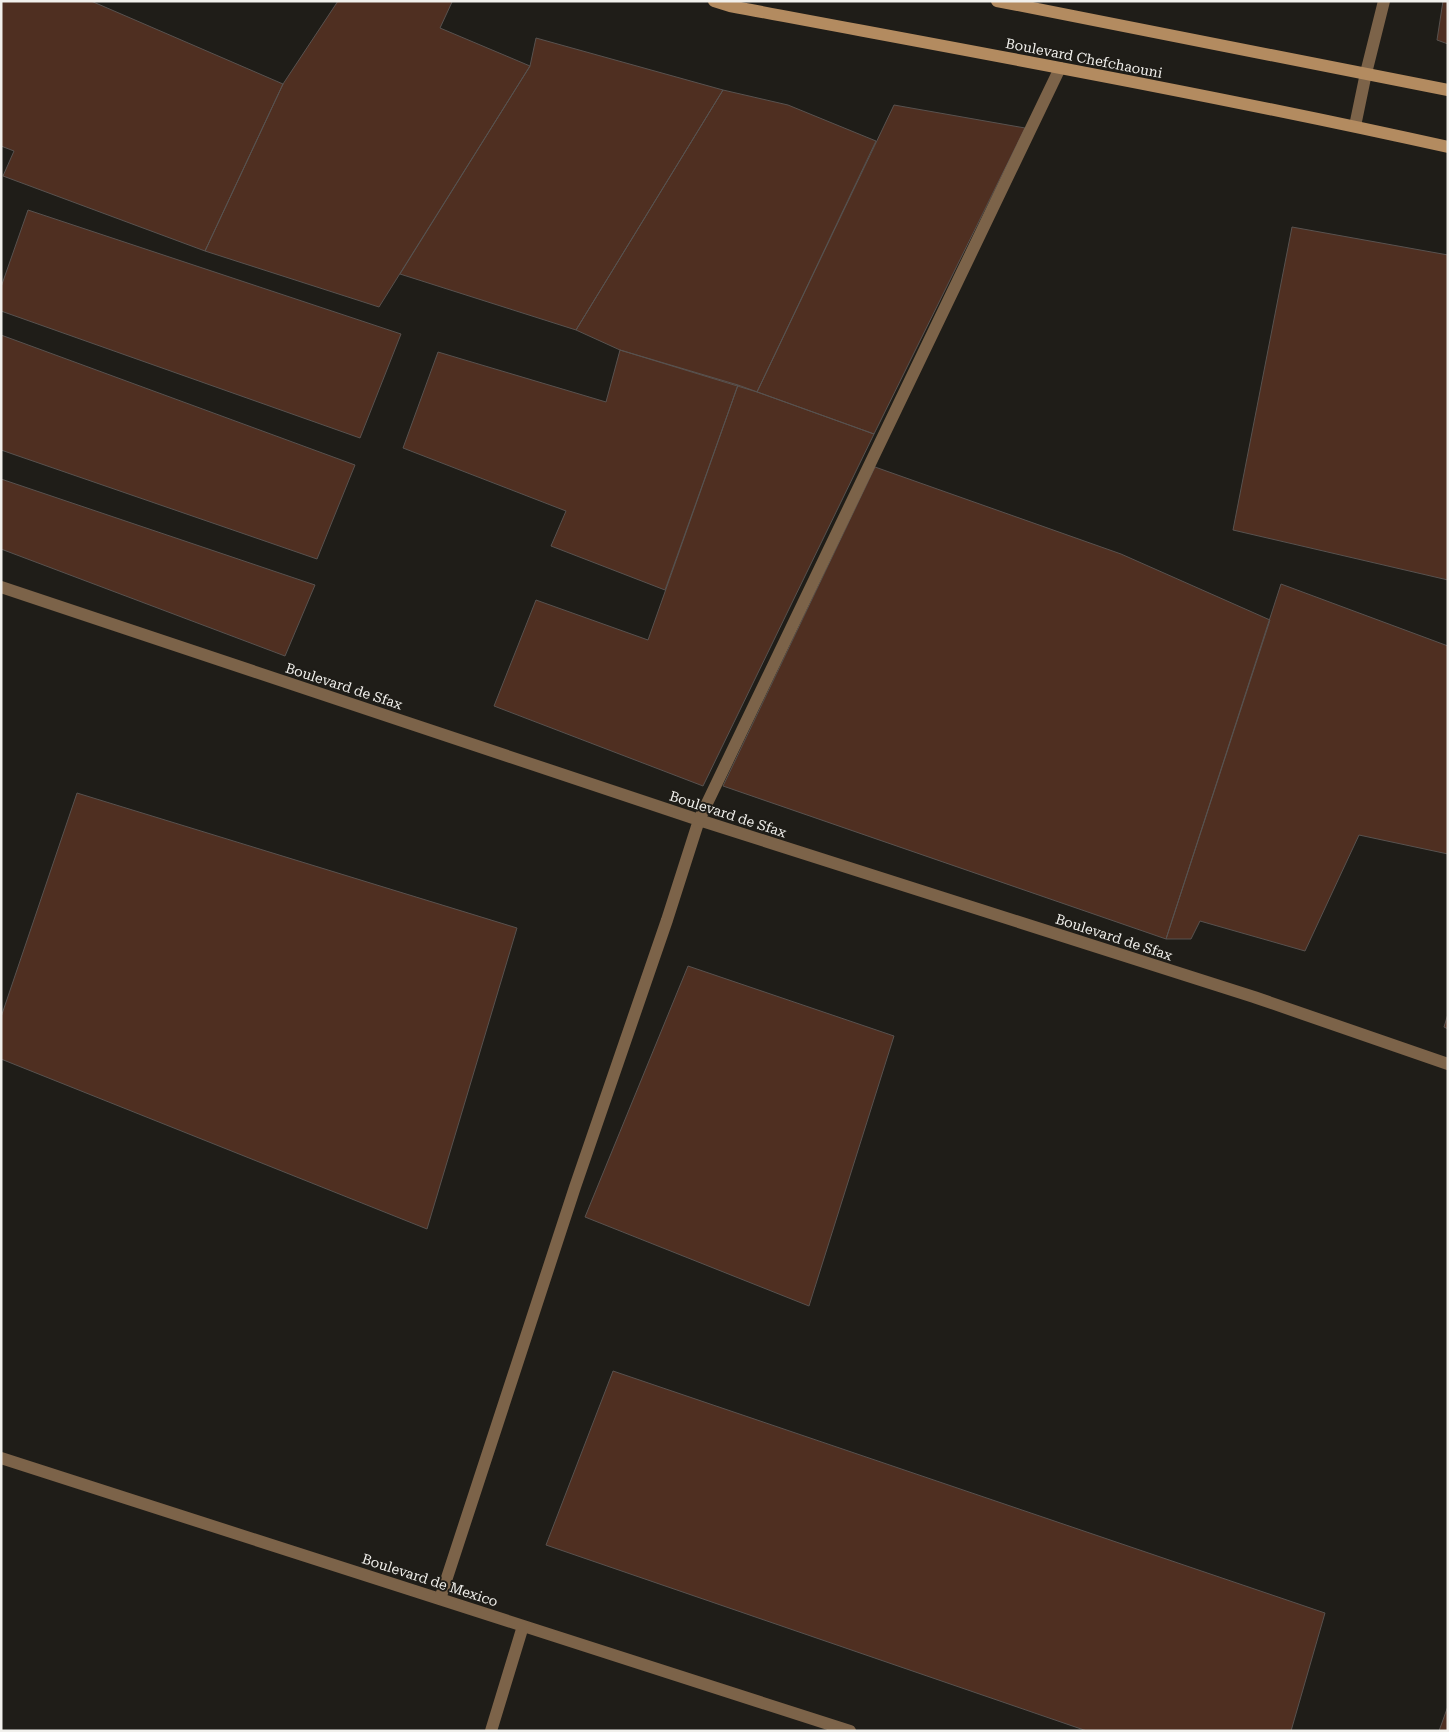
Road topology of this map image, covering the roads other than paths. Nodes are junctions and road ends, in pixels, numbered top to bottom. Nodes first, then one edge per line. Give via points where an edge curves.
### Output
1 (714, 1) edge
2 (997, 1) edge
3 (1384, 1) edge
4 (1060, 68) junction
5 (1366, 73) junction
6 (1448, 90) edge
7 (1355, 126) junction
8 (1448, 148) edge
9 (1, 587) edge
10 (699, 820) junction
11 (1448, 1064) edge
12 (1, 1458) edge
13 (440, 1599) junction
14 (523, 1626) junction
15 (491, 1731) edge
16 (850, 1731) edge

1 - 4 street, Boulevard Chefchaouni
2 - 5 street
3 - 5 lane
4 - 7 street, Boulevard Chefchaouni
4 - 10 lane
5 - 6 street
5 - 7 lane
7 - 8 street, Boulevard Chefchaouni
9 - 10 lane, Boulevard de Sfax
10 - 11 lane, Boulevard de Sfax via 1254,998
10 - 13 lane
12 - 13 lane, Boulevard de Mexico
13 - 14 lane, Boulevard de Mexico
14 - 15 lane
14 - 16 lane, Boulevard de Mexico

